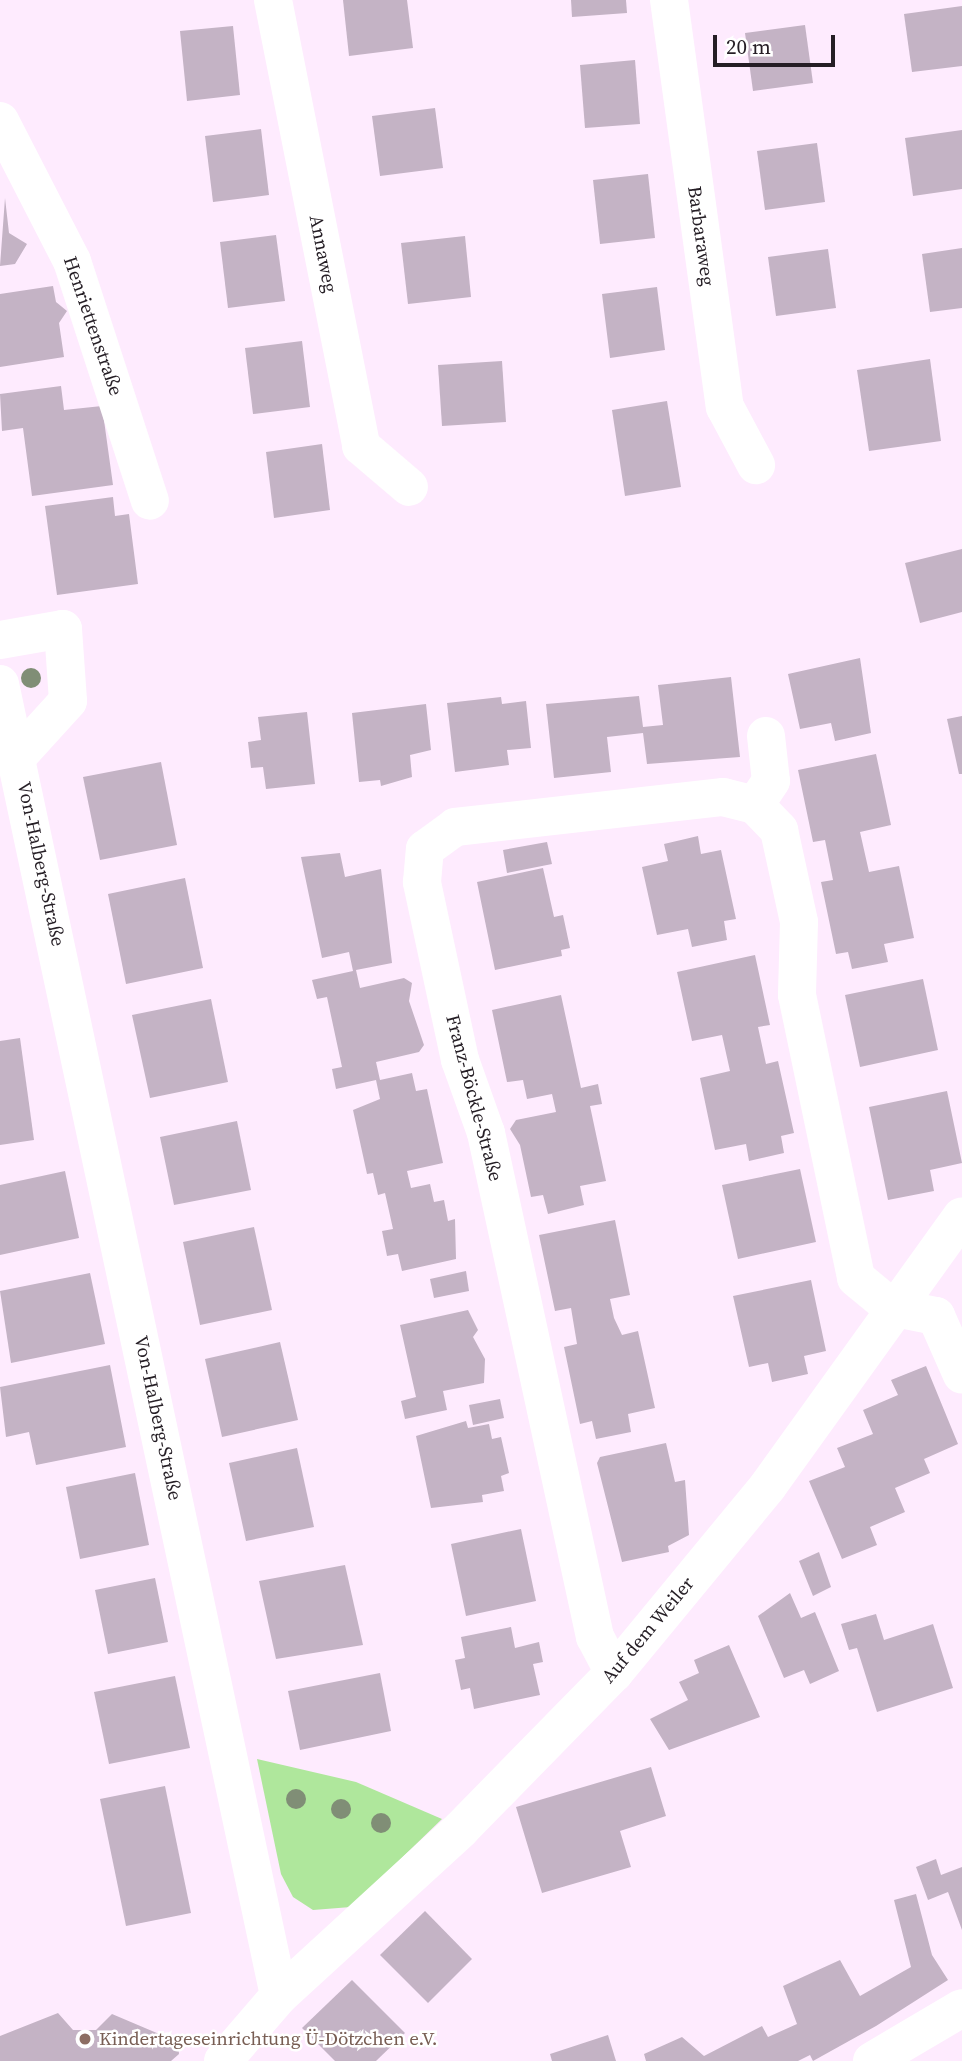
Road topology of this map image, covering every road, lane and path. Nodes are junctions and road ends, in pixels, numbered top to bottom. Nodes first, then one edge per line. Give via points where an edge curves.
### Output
1 (273, 0) edge
2 (669, 0) edge
3 (0, 121) edge
4 (756, 465) dead end
5 (409, 487) dead end
6 (150, 501) dead end
7 (0, 640) edge
8 (0, 684) edge
9 (766, 736) dead end
10 (18, 756) junction
11 (755, 805) junction
12 (962, 1216) edge
13 (891, 1307) junction
14 (962, 1375) edge
15 (614, 1674) junction
16 (279, 1996) junction
17 (962, 2008) edge
18 (223, 2061) edge
19 (872, 2061) edge

1 - 5 street, Annaweg via 361,446
2 - 4 street, Barbaraweg via 725,407
3 - 6 street, Henriettenstraße via 72,261
7 - 10 street, Von-Halberg-Straße via 63,629 68,701
8 - 10 street, Von-Halberg-Straße
9 - 11 street via 771,781
10 - 16 street, Von-Halberg-Straße
11 - 13 street via 779,830 796,909 797,995 856,1278
11 - 15 street, Franz-Böckle-Straße via 723,797 455,827 425,849 422,882 460,1060 486,1133 595,1637
12 - 13 street, Auf dem Weiler
13 - 14 street via 936,1316
13 - 15 street, Auf dem Weiler via 768,1486
15 - 16 street, Auf dem Weiler via 461,1829
16 - 18 street
17 - 19 street

